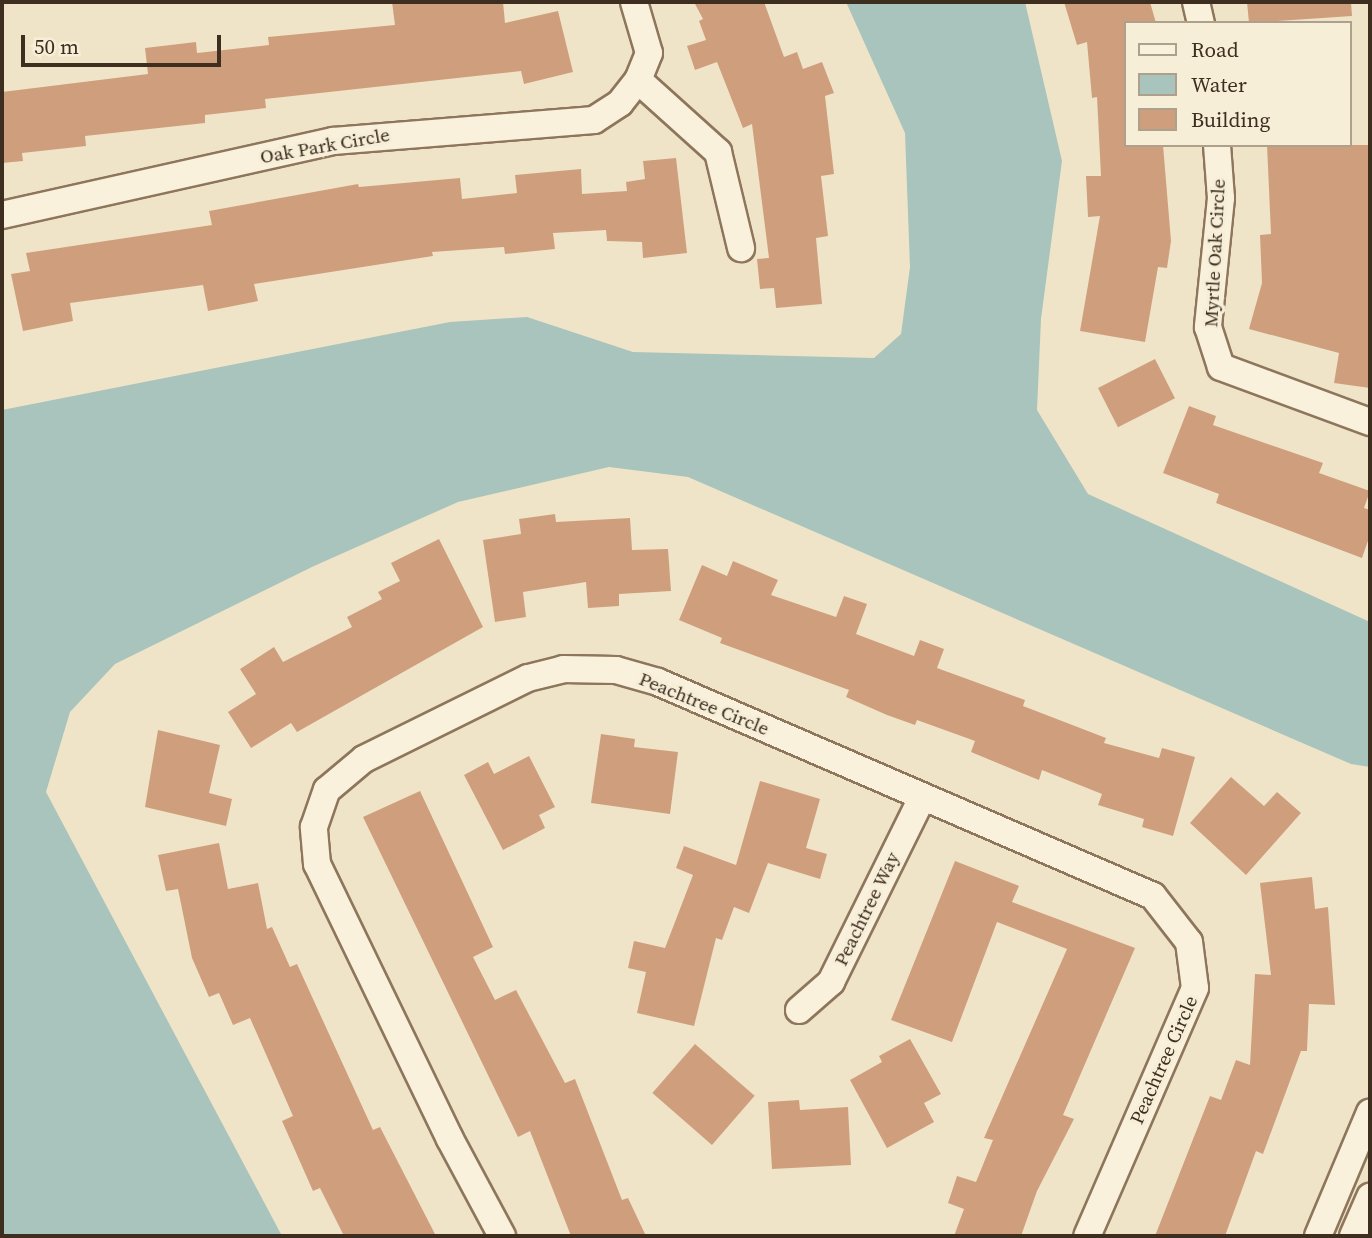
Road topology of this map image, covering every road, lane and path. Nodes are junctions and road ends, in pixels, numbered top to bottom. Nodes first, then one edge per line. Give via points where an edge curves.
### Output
1 (634, 2) edge
2 (1196, 2) edge
3 (1201, 21) edge
4 (638, 80) junction
5 (1217, 147) edge
6 (2, 215) edge
7 (741, 248) dead end
8 (1370, 422) edge
9 (922, 798) junction
10 (799, 1010) dead end
11 (1370, 1112) edge
12 (1370, 1197) edge
13 (502, 1236) edge
14 (1087, 1236) edge
15 (1318, 1236) edge
16 (1353, 1236) edge

1 - 4 street, Oak Park Circle via 649,53
2 - 3 street
4 - 6 street, Oak Park Circle via 620,103 594,120 333,141
4 - 7 street via 718,152
5 - 8 street, Myrtle Oak Circle via 1221,198 1208,327 1221,367
9 - 10 street, Peachtree Way via 831,982
9 - 13 street, Peachtree Circle via 659,682 617,670 563,669 528,678 364,760 327,790 314,827 317,864
9 - 14 street, Peachtree Circle via 1153,896 1189,942 1195,988
11 - 15 street
12 - 16 street

